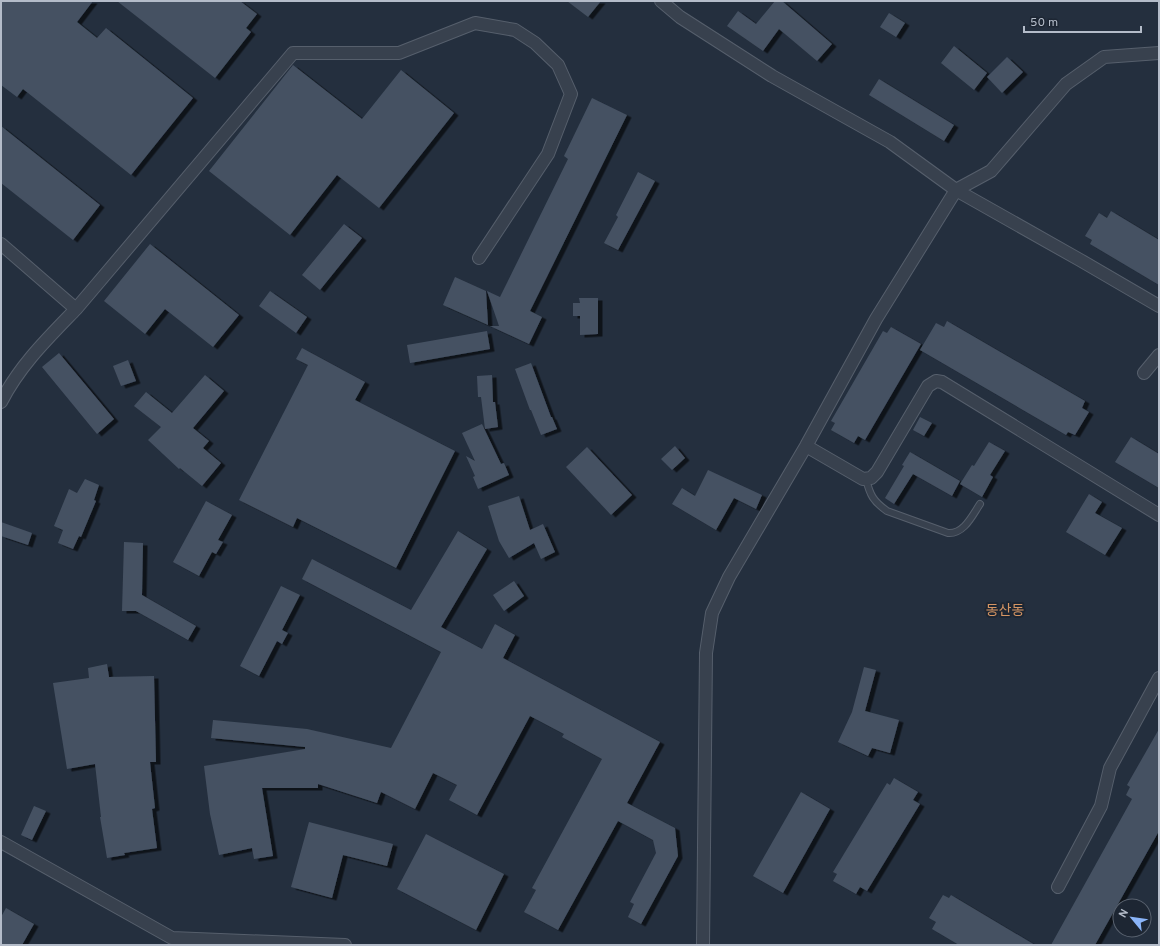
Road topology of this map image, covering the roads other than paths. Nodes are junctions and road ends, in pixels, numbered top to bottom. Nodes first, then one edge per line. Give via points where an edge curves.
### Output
1 (661, 1) edge
2 (1159, 53) edge
3 (956, 190) junction
4 (1, 244) edge
5 (480, 258) dead end
6 (1159, 306) edge
7 (76, 309) junction
8 (1159, 355) edge
9 (1144, 373) dead end
10 (1, 402) edge
11 (806, 446) junction
12 (866, 479) junction
13 (980, 504) dead end
14 (1159, 515) edge
15 (1159, 678) edge
16 (1, 842) edge
17 (1058, 887) dead end
18 (172, 942) edge
19 (345, 945) edge
20 (703, 945) edge

1 - 3 street via 680,17 772,76 890,142
2 - 3 street via 1104,57 1066,84 991,171
3 - 6 street
3 - 11 street via 876,319
4 - 7 street
5 - 7 street via 548,154 571,94 558,65 535,42 515,30 475,23 399,53 293,53
7 - 10 street via 36,350 10,384
8 - 9 street
11 - 12 street
11 - 20 street via 729,577 712,613 706,653
12 - 13 lane via 869,494 878,505 948,533 961,530
12 - 14 street via 872,478 877,472 928,386 936,381 942,382
15 - 17 street via 1110,768 1101,806
16 - 18 street
18 - 19 street

